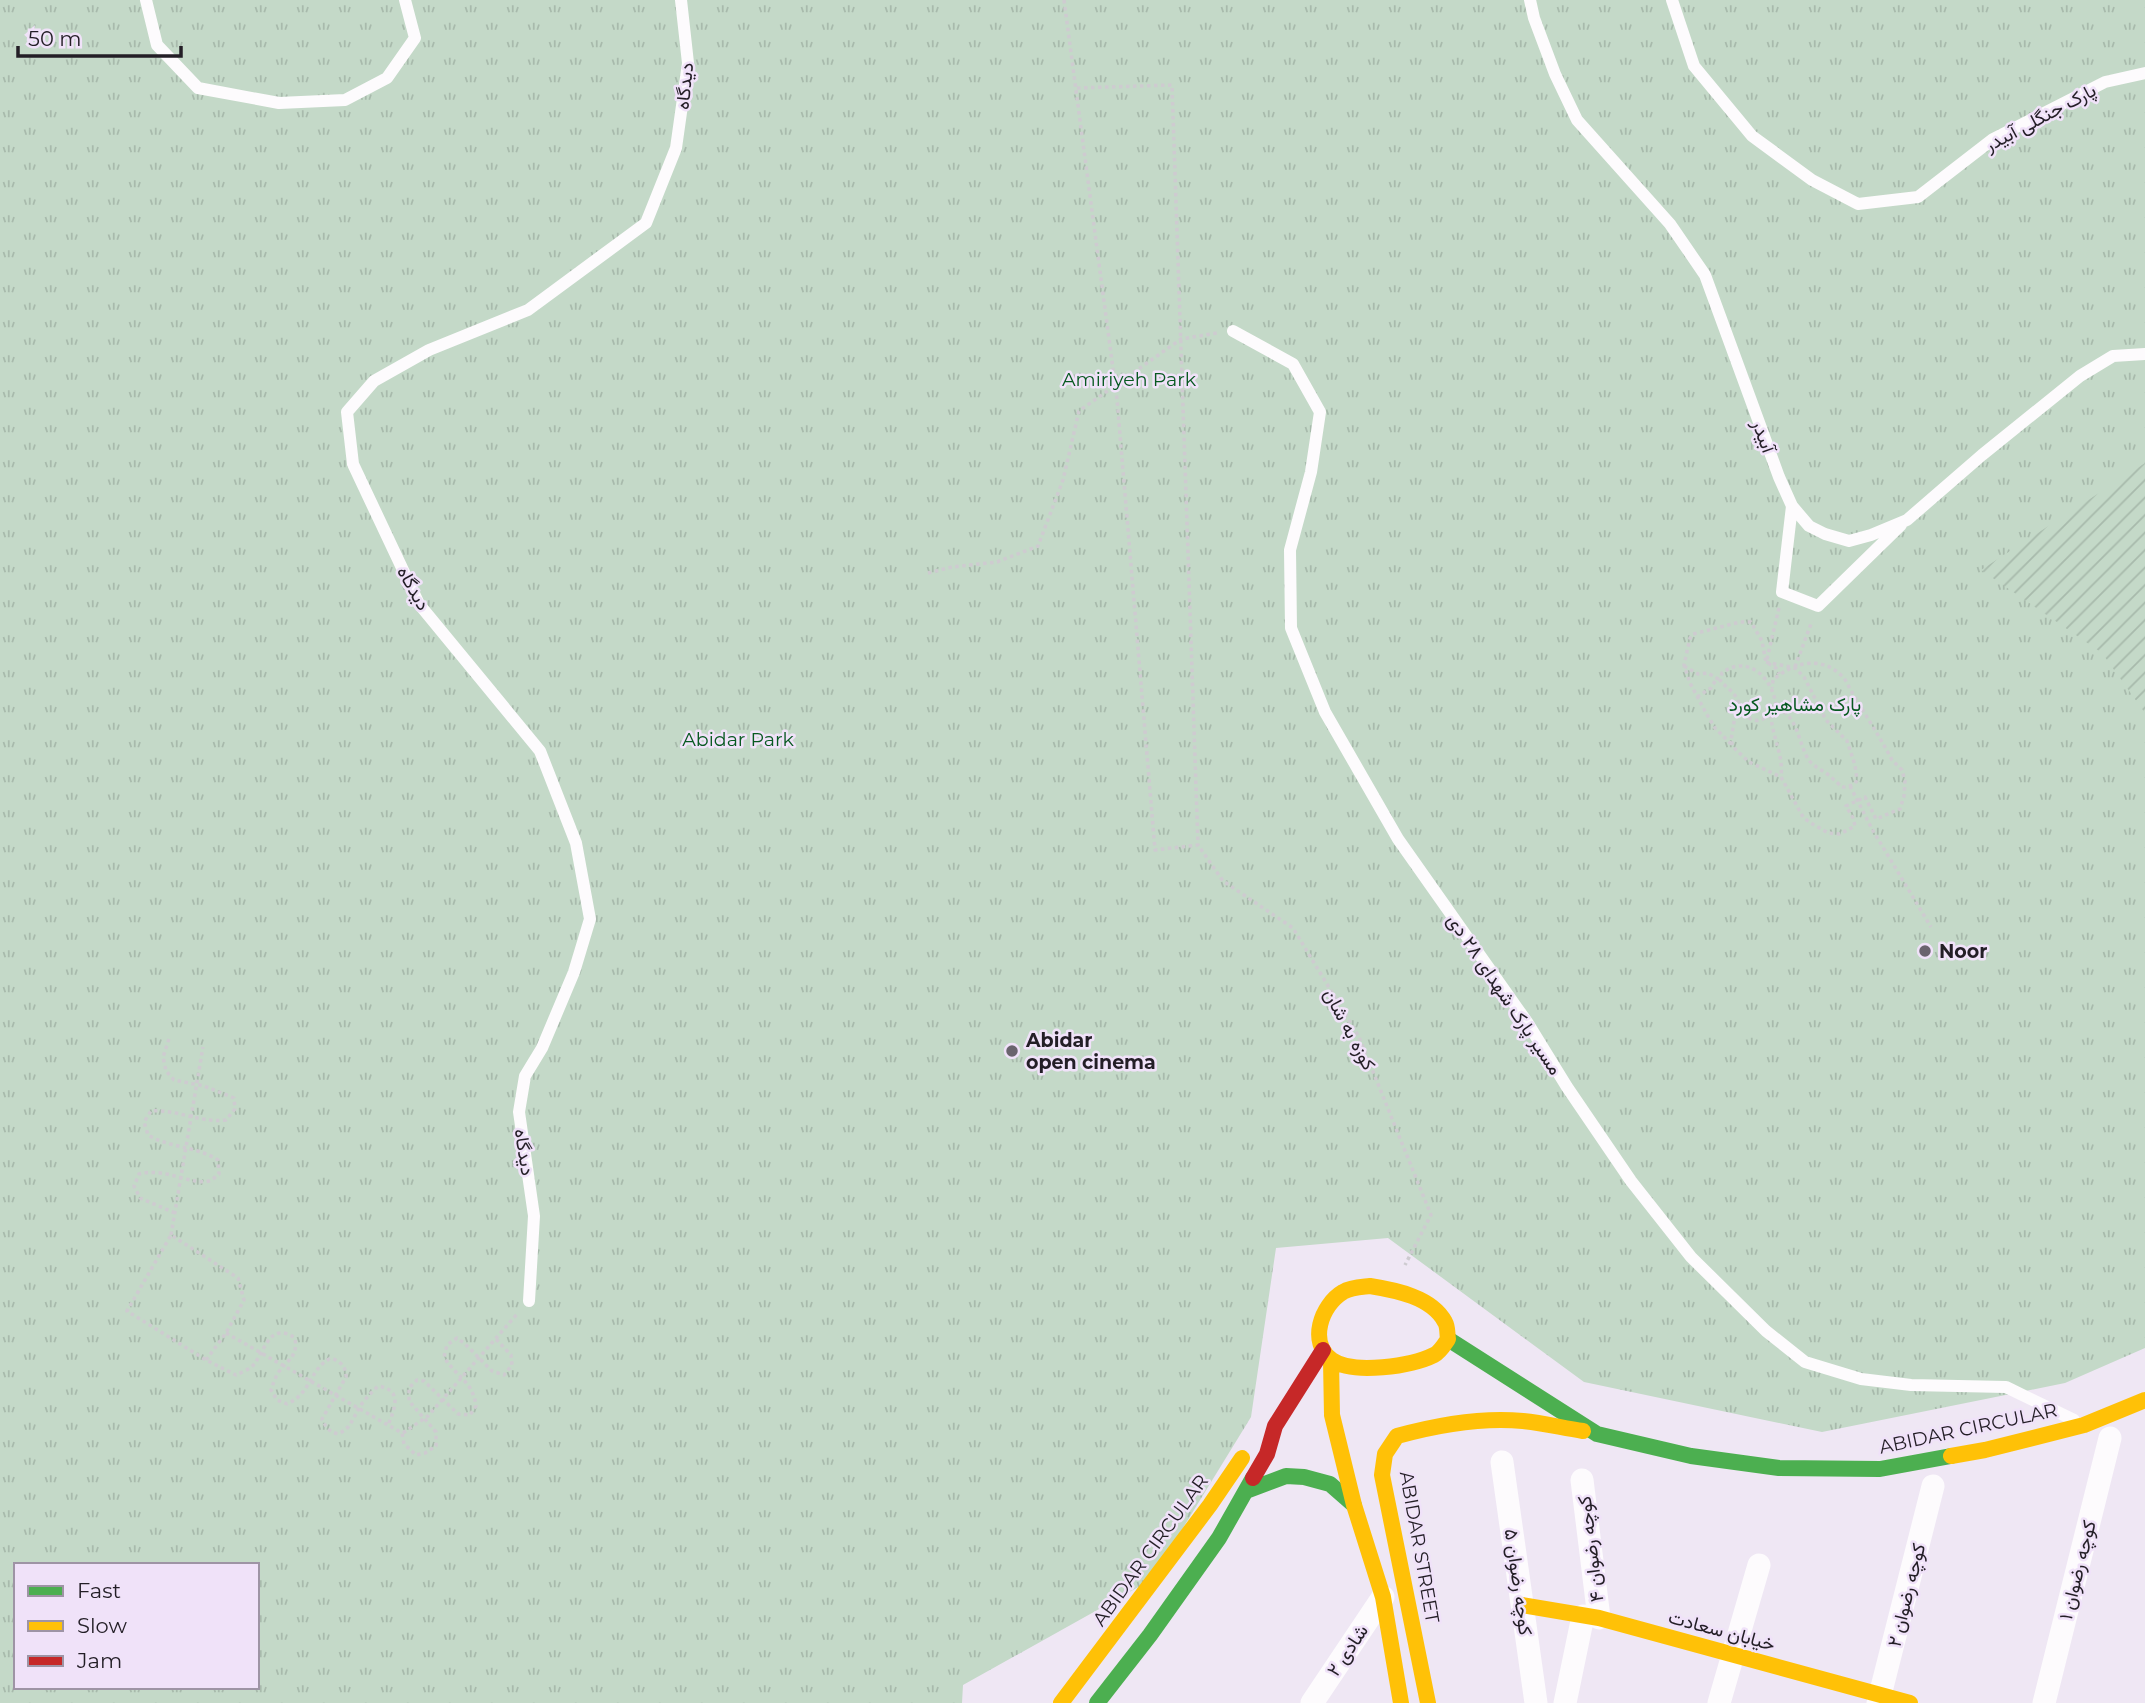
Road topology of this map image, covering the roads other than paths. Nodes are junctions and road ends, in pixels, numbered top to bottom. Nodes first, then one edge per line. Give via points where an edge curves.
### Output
1 (146, 0) edge
2 (405, 0) edge
3 (681, 0) edge
4 (1530, 0) edge
5 (1672, 0) edge
6 (2145, 73) edge
7 (1233, 331) road end
8 (2145, 354) edge
9 (1792, 506) junction
10 (1907, 520) junction
11 (529, 1301) road end
12 (1448, 1339) junction
13 (1327, 1355) junction
14 (2145, 1400) edge
15 (2084, 1425) junction
16 (1275, 1426) junction
17 (1597, 1434) junction
18 (2110, 1438) dead end
19 (1502, 1462) dead end
20 (1582, 1480) dead end
21 (1933, 1486) dead end
22 (1246, 1491) junction
23 (1354, 1504) junction
24 (1759, 1565) dead end
25 (1382, 1597) junction
26 (1522, 1605) junction
27 (1591, 1617) junction
28 (1735, 1654) junction
29 (1879, 1699) edge
30 (1061, 1703) edge
31 (1097, 1703) edge
32 (1312, 1703) edge
33 (1401, 1703) edge
34 (1428, 1703) edge
35 (1536, 1703) edge
36 (1564, 1703) edge
37 (1720, 1703) edge
38 (1910, 1703) edge
39 (2045, 1703) edge

1 - 2 lane via 157,45 198,88 279,103 345,100 387,78 415,38
3 - 11 lane, دیدگاه via 688,63 676,148 646,223 528,310 429,350 374,381 347,412 353,464 419,604 540,751 576,843 590,919 574,972 525,1076 519,1112 534,1216
4 - 9 lane, آبیدر via 1555,74 1577,120 1670,224 1705,275
5 - 6 lane, پارک جنگلی آبیدر via 1694,66 1752,136 1812,180 1858,204 1918,197 1993,139 2105,82
7 - 15 lane, مسیر پارک شهدای ۲۸ دی via 1293,364 1320,412 1311,472 1290,550 1291,628 1325,712 1398,839 1527,1022 1631,1181 1690,1257 1805,1362 1861,1379 2006,1387
8 - 10 lane, آبیدر via 2113,356 2080,376
9 - 10 lane, آبیدر via 1809,526 1849,541
9 - 10 lane via 1782,592 1818,606
12 - 13 main road via 1436,1354 1376,1367 1353,1368
12 - 13 main road via 1447,1324 1417,1299 1393,1289 1352,1287 1337,1295 1320,1320 1318,1334
12 - 17 main road, ABIDAR CIRCULAR
13 - 16 main road, ABIDAR CIRCULAR
13 - 23 main road via 1332,1415
14 - 15 main road, ABIDAR CIRCULAR
15 - 17 main road, ABIDAR CIRCULAR via 1985,1450 1880,1469 1779,1468 1691,1456
16 - 22 main road, ABIDAR CIRCULAR via 1267,1454
16 - 30 main road, ABIDAR CIRCULAR via 1254,1441
17 - 34 main road, ABIDAR STREET via 1521,1421 1478,1421 1397,1436 1385,1454 1382,1475
18 - 39 street, کوچه رضوان ۱
19 - 26 street, کوچه رضوان ۵
20 - 27 street, کوچه رضوان ۴
21 - 29 street, کوچه رضوان ۲
22 - 23 main road via 1286,1476 1304,1477 1330,1484
22 - 31 main road, ABIDAR CIRCULAR via 1219,1538
23 - 25 main road
24 - 28 street
25 - 32 street, شادی ۲
25 - 33 main road
26 - 27 main road, خیابان سعادت
26 - 35 street, کوچه رضوان ۵
27 - 28 main road, خیابان سعادت
27 - 36 street, کوچه رضوان ۴
28 - 29 main road, خیابان سعادت
28 - 37 street
29 - 38 main road, خیابان سعادت

